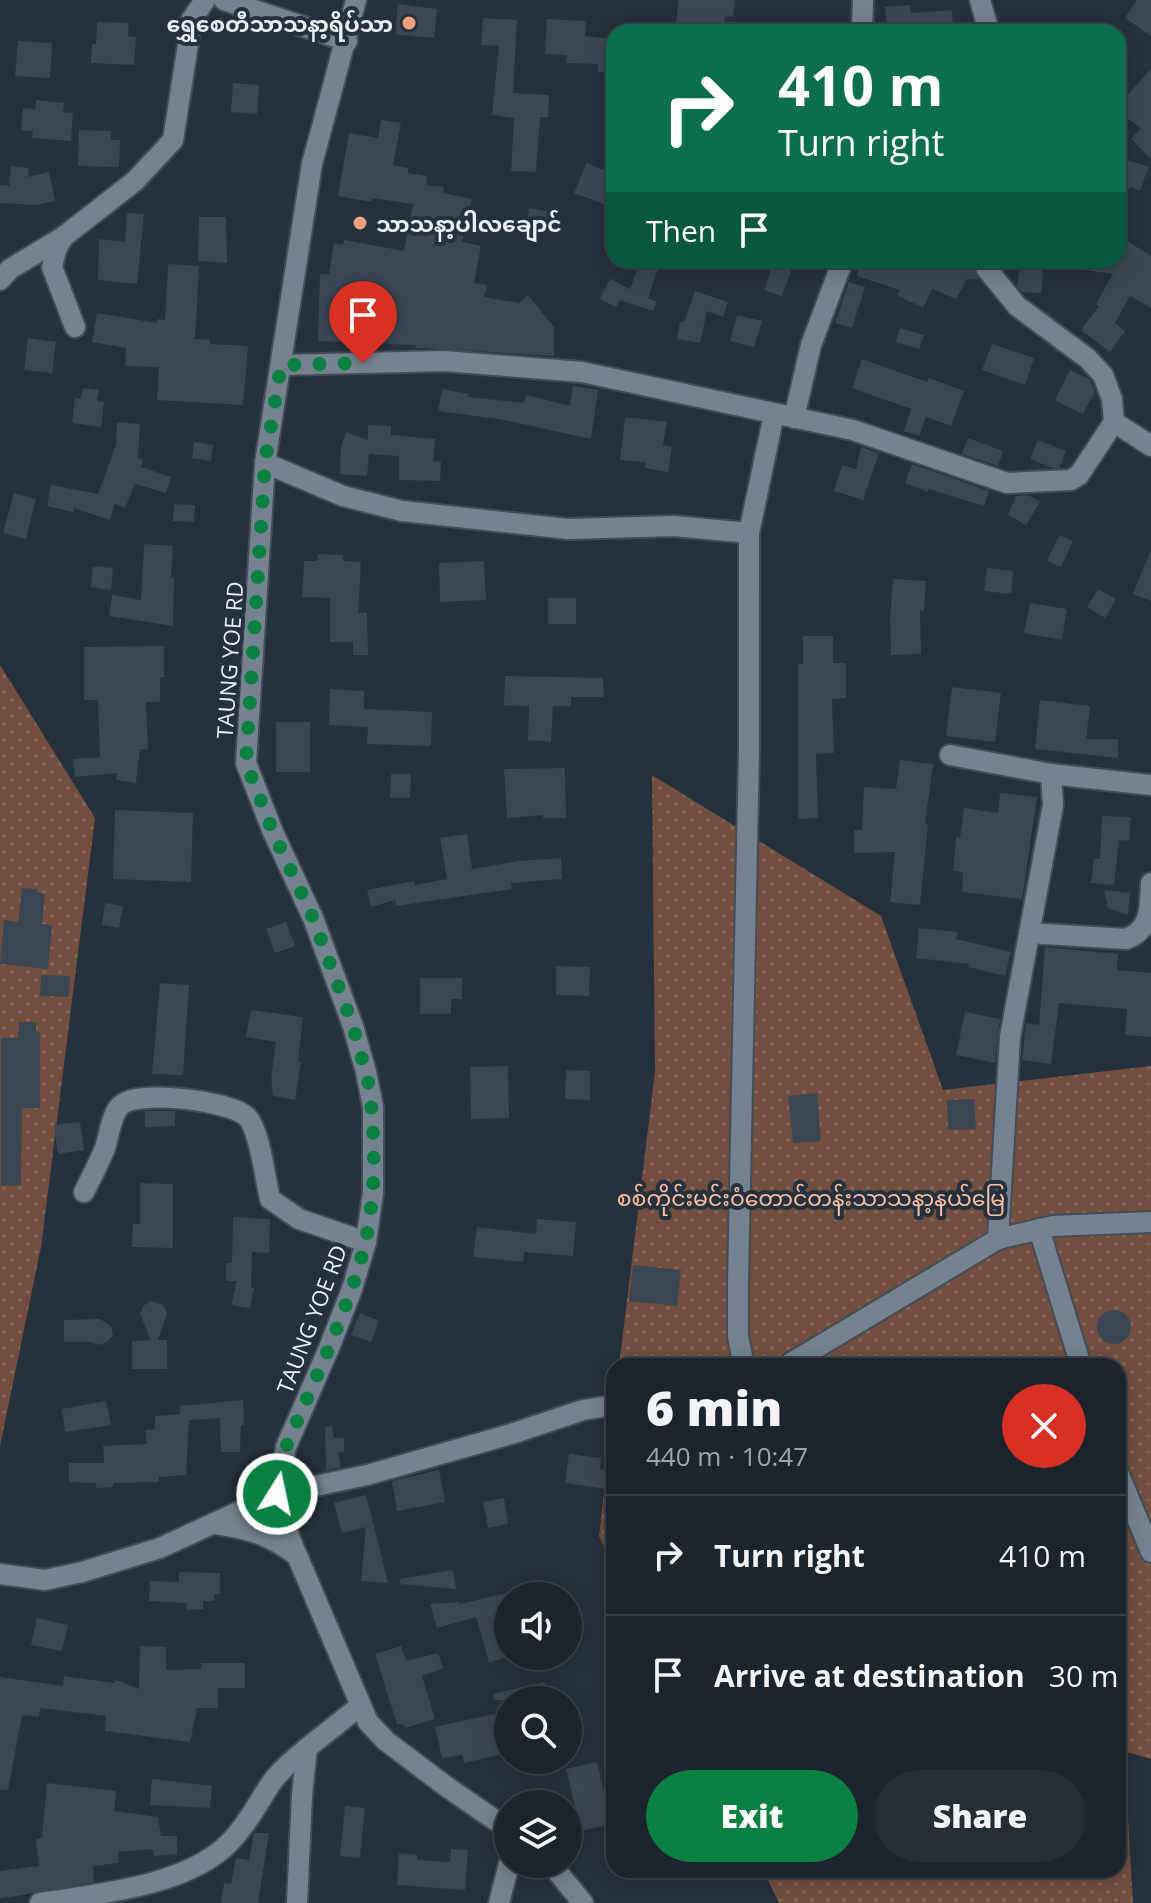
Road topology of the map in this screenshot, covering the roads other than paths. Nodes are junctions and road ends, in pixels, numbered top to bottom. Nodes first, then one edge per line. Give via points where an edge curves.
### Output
1 (205, 0) edge
2 (224, 0) edge
3 (356, 0) edge
4 (863, 0) edge
5 (980, 0) edge
6 (862, 24) edge
7 (987, 24) edge
8 (347, 41) junction
9 (63, 237) junction
10 (840, 268) edge
11 (986, 268) edge
12 (3, 271) edge
13 (75, 327) dead end
14 (281, 365) junction
15 (784, 416) junction
16 (1114, 422) junction
17 (1151, 446) edge
18 (265, 463) junction
19 (749, 533) junction
20 (950, 755) dead end
21 (1051, 774) junction
22 (1151, 785) edge
23 (1151, 883) edge
24 (1029, 933) junction
25 (84, 1192) dead end
26 (1151, 1222) edge
27 (1039, 1229) junction
28 (998, 1239) junction
29 (366, 1242) junction
30 (741, 1358) edge
31 (799, 1358) edge
32 (1079, 1358) edge
33 (606, 1406) edge
34 (1126, 1491) edge
35 (277, 1494) junction
36 (215, 1524) junction
37 (1151, 1552) edge
38 (298, 1557) junction
39 (0, 1574) edge
40 (360, 1706) junction
41 (307, 1748) junction
42 (494, 1819) edge
43 (505, 1878) edge
44 (562, 1878) edge
45 (40, 1903) edge
46 (297, 1903) edge
47 (499, 1903) edge
48 (583, 1903) edge

1 - 9 street via 192,19 173,140 135,181
2 - 8 street
3 - 8 street, TAUNG YOE RD
4 - 6 street
5 - 7 street
8 - 14 street, TAUNG YOE RD via 312,164
9 - 12 street
9 - 13 street via 52,267
10 - 15 street
11 - 16 street via 1017,306 1103,375
14 - 15 street via 510,364 582,372
14 - 18 street, TAUNG YOE RD
15 - 16 street via 853,430 1007,483 1071,480
15 - 19 street
16 - 17 street
18 - 19 street via 343,496 402,511 568,529 674,526
18 - 29 street, TAUNG YOE RD via 246,763 313,918 366,1072 374,1148
19 - 30 street
20 - 21 street
21 - 22 street
21 - 24 street via 1053,805
23 - 24 street via 1149,921 1136,936
24 - 28 street via 1010,1037
25 - 29 street via 118,1108 143,1096 179,1098 247,1116 270,1199 299,1219
26 - 27 street
27 - 28 street
27 - 32 street
28 - 31 street
29 - 35 street, TAUNG YOE RD via 329,1348 286,1447
33 - 35 street via 367,1475
34 - 37 street
35 - 36 street
35 - 38 street, TAUNG YOE RD
36 - 38 street via 272,1538
36 - 39 street via 82,1572 45,1580
38 - 40 street, TAUNG YOE RD
40 - 41 street
40 - 42 street, TAUNG YOE RD via 386,1741
41 - 45 street via 281,1770 228,1845 201,1863 139,1887
41 - 46 street
43 - 47 street
44 - 48 street

